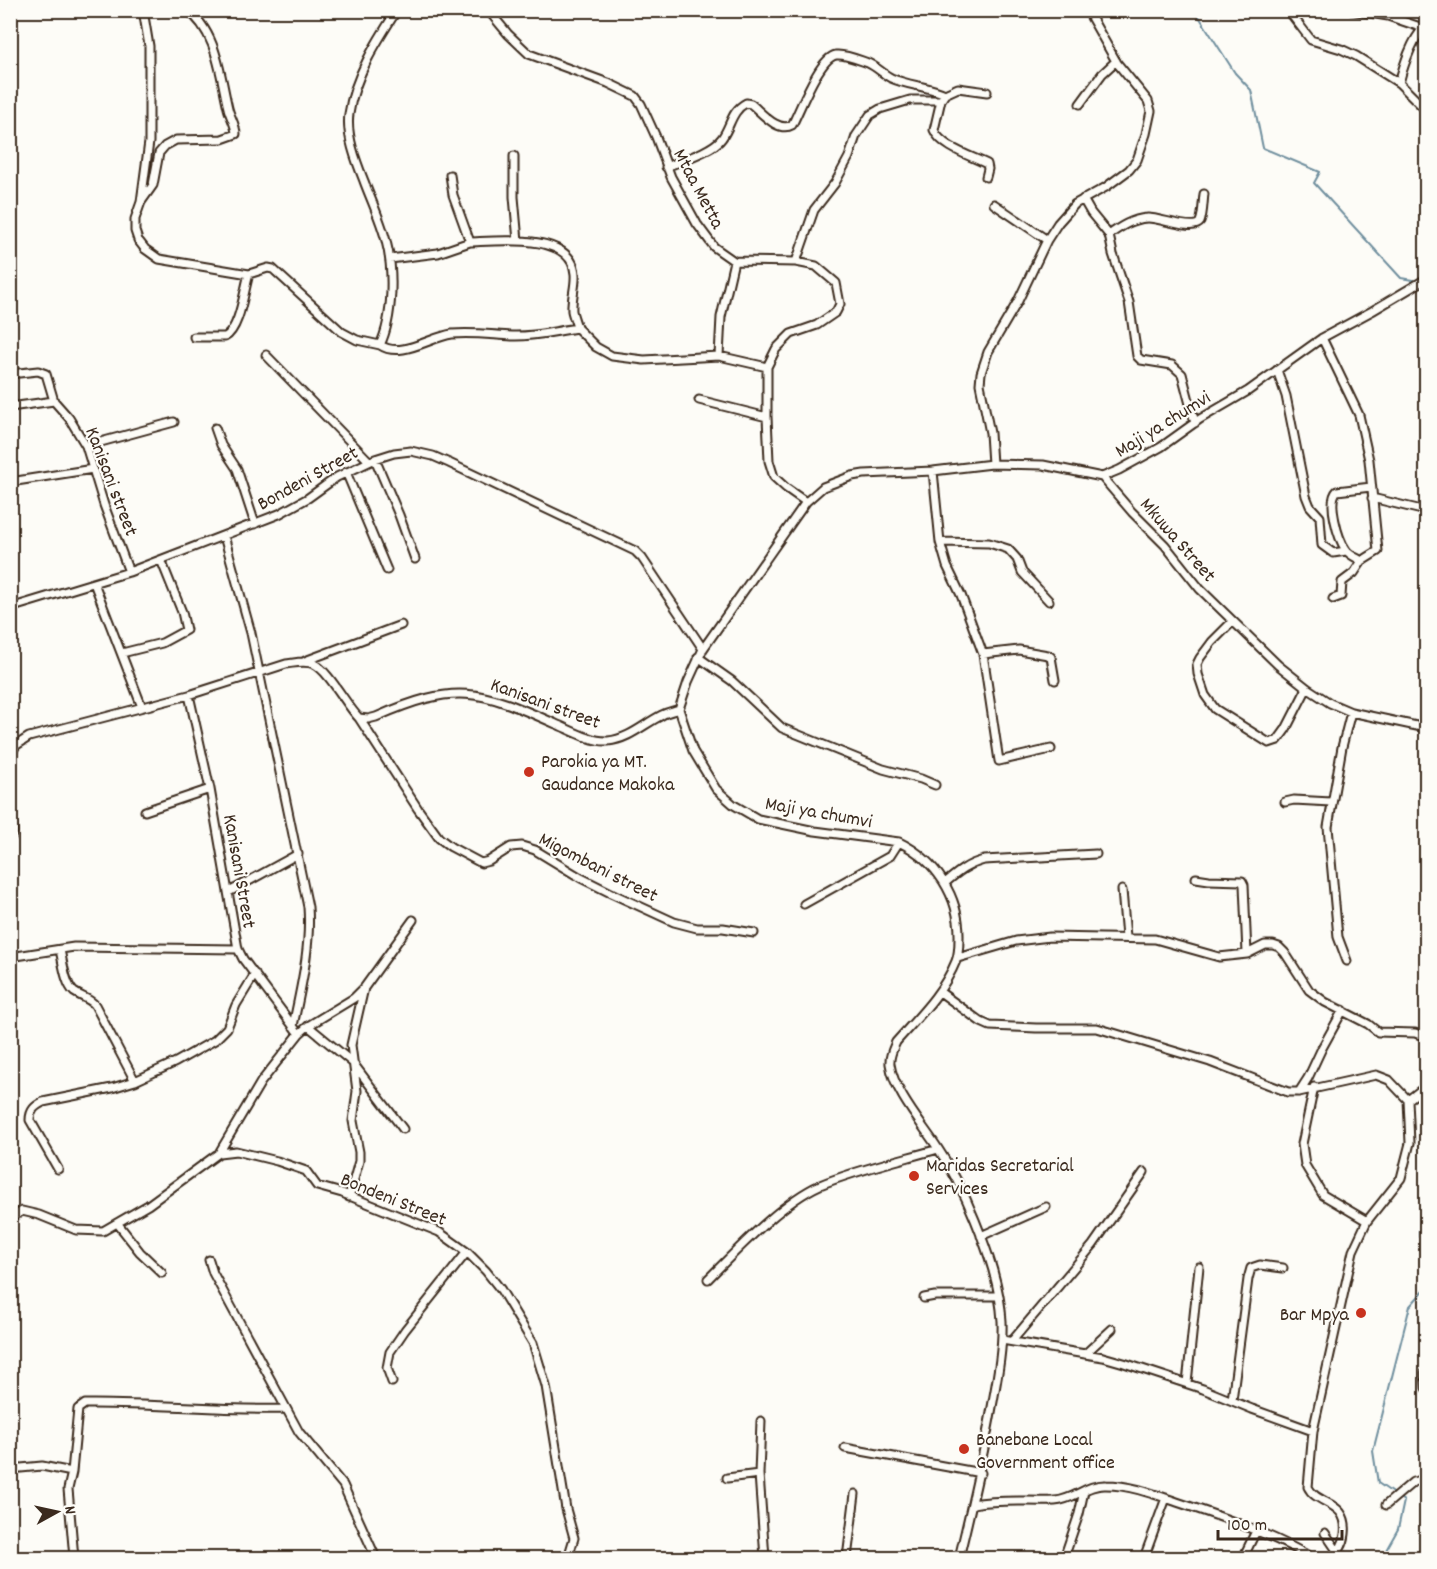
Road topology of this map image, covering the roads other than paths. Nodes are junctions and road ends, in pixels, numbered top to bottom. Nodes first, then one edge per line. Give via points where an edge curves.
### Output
1 (144, 10) edge
2 (187, 10) edge
3 (397, 10) edge
4 (488, 10) edge
5 (1087, 10) edge
6 (1288, 10) edge
7 (1351, 10) edge
8 (1425, 27) edge
9 (1116, 61) junction
10 (1399, 84) junction
11 (987, 92) dead end
12 (943, 97) junction
13 (1080, 104) dead end
14 (1426, 110) edge
15 (514, 156) dead end
16 (666, 167) junction
17 (450, 175) dead end
18 (986, 177) dead end
19 (1204, 194) dead end
20 (1083, 199) junction
21 (141, 202) junction
22 (994, 204) dead end
23 (1109, 235) junction
24 (1047, 240) junction
25 (518, 241) junction
26 (470, 242) junction
27 (390, 259) junction
28 (734, 261) junction
29 (796, 262) junction
30 (249, 274) junction
31 (1426, 279) edge
32 (577, 328) junction
33 (194, 337) dead end
34 (1322, 338) junction
35 (380, 345) junction
36 (266, 355) dead end
37 (719, 356) junction
38 (767, 367) junction
39 (1277, 370) junction
40 (10, 374) edge
41 (699, 400) dead end
42 (54, 401) junction
43 (10, 407) edge
44 (767, 417) junction
45 (174, 422) dead end
46 (1195, 423) junction
47 (215, 428) dead end
48 (86, 446) junction
49 (372, 460) junction
50 (992, 464) junction
51 (93, 470) junction
52 (933, 471) junction
53 (346, 472) junction
54 (1102, 477) junction
55 (10, 482) edge
56 (1371, 488) junction
57 (1372, 498) junction
58 (806, 502) junction
59 (1426, 511) edge
60 (255, 524) junction
61 (224, 536) junction
62 (940, 542) junction
63 (1346, 551) junction
64 (415, 559) dead end
65 (161, 560) junction
66 (1362, 561) junction
67 (387, 570) dead end
68 (129, 572) junction
69 (94, 583) junction
70 (1333, 599) dead end
71 (1049, 601) dead end
72 (10, 608) edge
73 (1233, 622) junction
74 (400, 625) dead end
75 (703, 650) junction
76 (122, 653) junction
77 (983, 654) junction
78 (698, 657) junction
79 (302, 662) junction
80 (260, 673) junction
81 (1054, 680) dead end
82 (1307, 688) junction
83 (189, 695) junction
84 (142, 707) junction
85 (679, 709) junction
86 (1351, 712) junction
87 (359, 718) junction
88 (1426, 728) edge
89 (1051, 749) dead end
90 (12, 752) edge
91 (935, 785) dead end
92 (210, 789) junction
93 (1286, 802) dead end
94 (1331, 802) junction
95 (145, 810) dead end
96 (10, 839) edge
97 (899, 842) junction
98 (298, 854) junction
99 (1096, 854) dead end
100 (1196, 878) dead end
101 (945, 883) junction
102 (1122, 890) dead end
103 (229, 892) junction
104 (804, 904) dead end
105 (413, 920) dead end
106 (754, 933) dead end
107 (1126, 937) junction
108 (238, 949) junction
109 (60, 950) junction
110 (1247, 954) junction
111 (10, 957) edge
112 (958, 958) junction
113 (1347, 961) dead end
114 (255, 974) junction
115 (364, 988) junction
116 (940, 992) junction
117 (1343, 1010) junction
118 (293, 1026) junction
119 (308, 1026) junction
120 (299, 1034) junction
121 (1426, 1037) edge
122 (353, 1063) junction
123 (135, 1081) junction
124 (1426, 1086) edge
125 (1314, 1088) junction
126 (1299, 1092) junction
127 (1408, 1100) junction
128 (403, 1129) dead end
129 (938, 1149) junction
130 (219, 1153) junction
131 (58, 1169) dead end
132 (1144, 1172) dead end
133 (350, 1197) junction
134 (1046, 1207) dead end
135 (10, 1219) edge
136 (1367, 1221) junction
137 (117, 1224) junction
138 (981, 1236) junction
139 (467, 1252) junction
140 (208, 1260) dead end
141 (1199, 1267) dead end
142 (1283, 1268) dead end
143 (162, 1273) dead end
144 (708, 1279) dead end
145 (999, 1296) junction
146 (924, 1298) dead end
147 (1112, 1329) dead end
148 (1002, 1340) junction
149 (1012, 1341) junction
150 (1084, 1354) junction
151 (1425, 1373) dead end
152 (392, 1382) dead end
153 (1187, 1383) junction
154 (1426, 1388) edge
155 (1232, 1400) junction
156 (286, 1409) junction
157 (760, 1421) dead end
158 (1313, 1431) junction
159 (845, 1448) dead end
160 (10, 1469) edge
161 (72, 1472) junction
162 (981, 1473) junction
163 (759, 1474) junction
164 (728, 1478) dead end
165 (1426, 1479) edge
166 (1084, 1491) junction
167 (855, 1494) dead end
168 (1166, 1498) junction
169 (972, 1504) junction
170 (1386, 1505) dead end
171 (1256, 1531) junction
172 (1325, 1533) dead end
173 (1337, 1557) edge
174 (74, 1558) edge
175 (376, 1558) edge
176 (568, 1558) edge
177 (765, 1558) edge
178 (847, 1558) edge
179 (959, 1558) edge
180 (1064, 1558) edge
181 (1144, 1558) edge
182 (1243, 1558) edge
183 (1312, 1558) edge

1 - 21 street via 149,46 149,142
2 - 21 street via 207,32 236,134 222,139 170,142 159,153 153,185
3 - 27 street via 356,86 348,116 354,154
4 - 16 street, Mtaa Metta via 529,54 635,96
5 - 9 street
6 - 10 street via 1311,40 1348,52
7 - 8 street
8 - 10 street via 1408,55
9 - 13 street
9 - 20 street via 1148,100 1151,111 1137,160 1130,170
10 - 14 street
11 - 12 street via 958,88
12 - 16 street via 933,88 890,78 878,68 842,55 834,56 813,82 792,125 779,127 746,103 733,114 722,139
12 - 18 street via 935,134 987,164
12 - 29 street via 910,100 870,115 835,183 814,210
15 - 25 street
16 - 28 street, Mtaa Metta via 697,224 714,247
17 - 26 street
19 - 23 street via 1200,222 1196,225 1143,218 1128,222
20 - 23 street
20 - 24 street via 1067,211
21 - 30 street via 135,231 152,255
22 - 24 street
23 - 46 street via 1129,302 1137,356 1172,365 1182,374
24 - 50 street via 988,352 981,373
25 - 26 street
25 - 32 street via 539,242 571,261 575,274 572,311
26 - 27 street via 438,253
27 - 35 street via 390,294
28 - 29 street
28 - 37 street via 721,317
29 - 38 street via 816,266 830,276 839,290 840,304 829,319 791,334
30 - 33 street via 236,324 229,335
30 - 35 street via 273,269 342,332
31 - 34 street, Maji ya chumvi
32 - 35 street via 514,336 451,334 404,348
32 - 37 street via 612,356 644,360
34 - 39 street, Maji ya chumvi
34 - 56 street via 1359,415
36 - 49 street
37 - 38 street
38 - 44 street
39 - 46 street, Maji ya chumvi
39 - 63 street via 1306,496 1320,518 1322,545 1333,553
40 - 42 street, Kanisani street via 43,371
41 - 44 street
42 - 43 street
42 - 48 street, Kanisani street
44 - 58 street via 774,477
45 - 48 street
46 - 54 street, Maji ya chumvi via 1161,447
47 - 60 street via 237,468
48 - 51 street, Kanisani street
49 - 53 street, Bondeni Street
49 - 64 street
49 - 75 street, Bondeni Street via 411,451 433,456 634,551
50 - 52 street, Maji ya chumvi
50 - 54 street, Maji ya chumvi via 1043,465
51 - 55 street
51 - 68 street, Kanisani street
52 - 58 street, Maji ya chumvi via 852,476 823,487
52 - 62 street
53 - 60 street, Bondeni Street via 308,498
53 - 67 street
54 - 73 street, Mkuwa Street
56 - 57 street
56 - 63 street via 1334,494 1333,516
57 - 59 street
57 - 66 street via 1378,551
58 - 75 street, Maji ya chumvi
60 - 61 street, Bondeni Street
61 - 65 street, Bondeni Street
61 - 80 street
62 - 71 street via 989,543 1008,549 1022,572
62 - 77 street
63 - 66 street
65 - 68 street, Bondeni Street
65 - 76 street via 186,630 162,642
66 - 70 street via 1342,582 1341,596
68 - 69 street, Bondeni Street
69 - 72 street, Bondeni Street
69 - 76 street
73 - 82 street, Mkuwa Street
73 - 82 street via 1197,664 1205,695 1215,709 1269,743 1278,740 1286,729
74 - 79 street
75 - 78 street, Maji ya chumvi
76 - 84 street
77 - 81 street via 1019,650 1048,655
77 - 89 street via 999,761
78 - 85 street, Maji ya chumvi
78 - 91 street via 732,681 782,728 883,769
79 - 80 street
79 - 87 street via 325,672
80 - 83 street
80 - 98 street
82 - 86 street, Mkuwa Street
83 - 84 street
83 - 92 street, Kanisani Street
84 - 90 street via 29,737
85 - 87 street, Kanisani street via 608,741 572,731 516,706 467,693 431,696 376,717
85 - 97 street, Maji ya chumvi via 693,751 717,789 734,805 758,819
86 - 88 street, Mkuwa Street
86 - 94 street
87 - 106 street, Migombani street via 439,838 461,853 481,863 522,846 674,922
90 - 96 street
92 - 95 street
92 - 103 street, Kanisani Street
93 - 94 street
94 - 113 street via 1328,828 1335,919
97 - 101 street, Maji ya chumvi via 932,867
97 - 104 street via 890,856
98 - 103 street
98 - 118 street via 309,925
99 - 101 street via 984,860 959,870
100 - 110 street via 1242,881
101 - 112 street, Maji ya chumvi via 960,929
102 - 107 street
103 - 108 street, Kanisani Street
105 - 115 street
107 - 110 street via 1155,939 1219,957
107 - 112 street via 1016,941
108 - 109 street
108 - 114 street, Kanisani Street
109 - 111 street
109 - 123 street via 69,985 95,1005
110 - 117 street via 1265,945 1279,947 1309,990
112 - 116 street, Maji ya chumvi
114 - 118 street, Kanisani Street
114 - 123 street via 223,1034
115 - 119 street
115 - 122 street via 351,1045
116 - 126 street via 990,1026 1097,1028 1229,1068 1280,1090
116 - 129 street, Maji ya chumvi via 896,1042 890,1063 897,1083
117 - 121 street via 1378,1032
117 - 126 street
118 - 120 street, Kanisani Street
119 - 120 street
119 - 122 street
120 - 130 street via 261,1082
122 - 128 street
122 - 133 street via 357,1091 353,1121 359,1161
123 - 131 street via 43,1102 32,1110 30,1120
124 - 127 street
125 - 126 street
125 - 127 street via 1376,1075 1389,1080
125 - 136 street via 1302,1144 1305,1165 1323,1195
127 - 136 street via 1410,1143 1401,1178
129 - 138 street, Maji ya chumvi
129 - 144 street via 819,1186 765,1224
130 - 133 street, Bondeni Street via 236,1151 277,1161 306,1171 317,1186
130 - 137 street
132 - 149 street via 1093,1245
133 - 139 street, Bondeni Street via 439,1232
134 - 138 street
135 - 137 street via 25,1212 92,1232
136 - 158 street via 1353,1251
137 - 143 street
138 - 145 street, Maji ya chumvi
139 - 152 street via 390,1352 387,1368
139 - 176 street, Bondeni Street via 501,1290 533,1343 541,1367 574,1538
140 - 156 street
141 - 153 street
142 - 155 street via 1251,1268
145 - 146 street
145 - 148 street, Maji ya chumvi
147 - 150 street
148 - 149 street
148 - 162 street, Maji ya chumvi
149 - 150 street
150 - 153 street
151 - 154 street
153 - 155 street
155 - 158 street
156 - 161 street via 82,1404 78,1409
156 - 175 street via 343,1485
157 - 163 street
158 - 173 street via 1308,1487 1311,1494 1333,1505 1342,1515 1345,1537
159 - 162 street
160 - 161 street via 42,1466
161 - 174 street via 68,1489
162 - 169 street, Maji ya chumvi
163 - 164 street
163 - 177 street
165 - 170 street via 1413,1482
166 - 168 street via 1104,1485 1120,1486
166 - 169 street via 1055,1501
166 - 180 street
167 - 178 street
168 - 171 street
168 - 181 street
169 - 179 street, Maji ya chumvi
171 - 182 street
171 - 183 street
172 - 173 street

